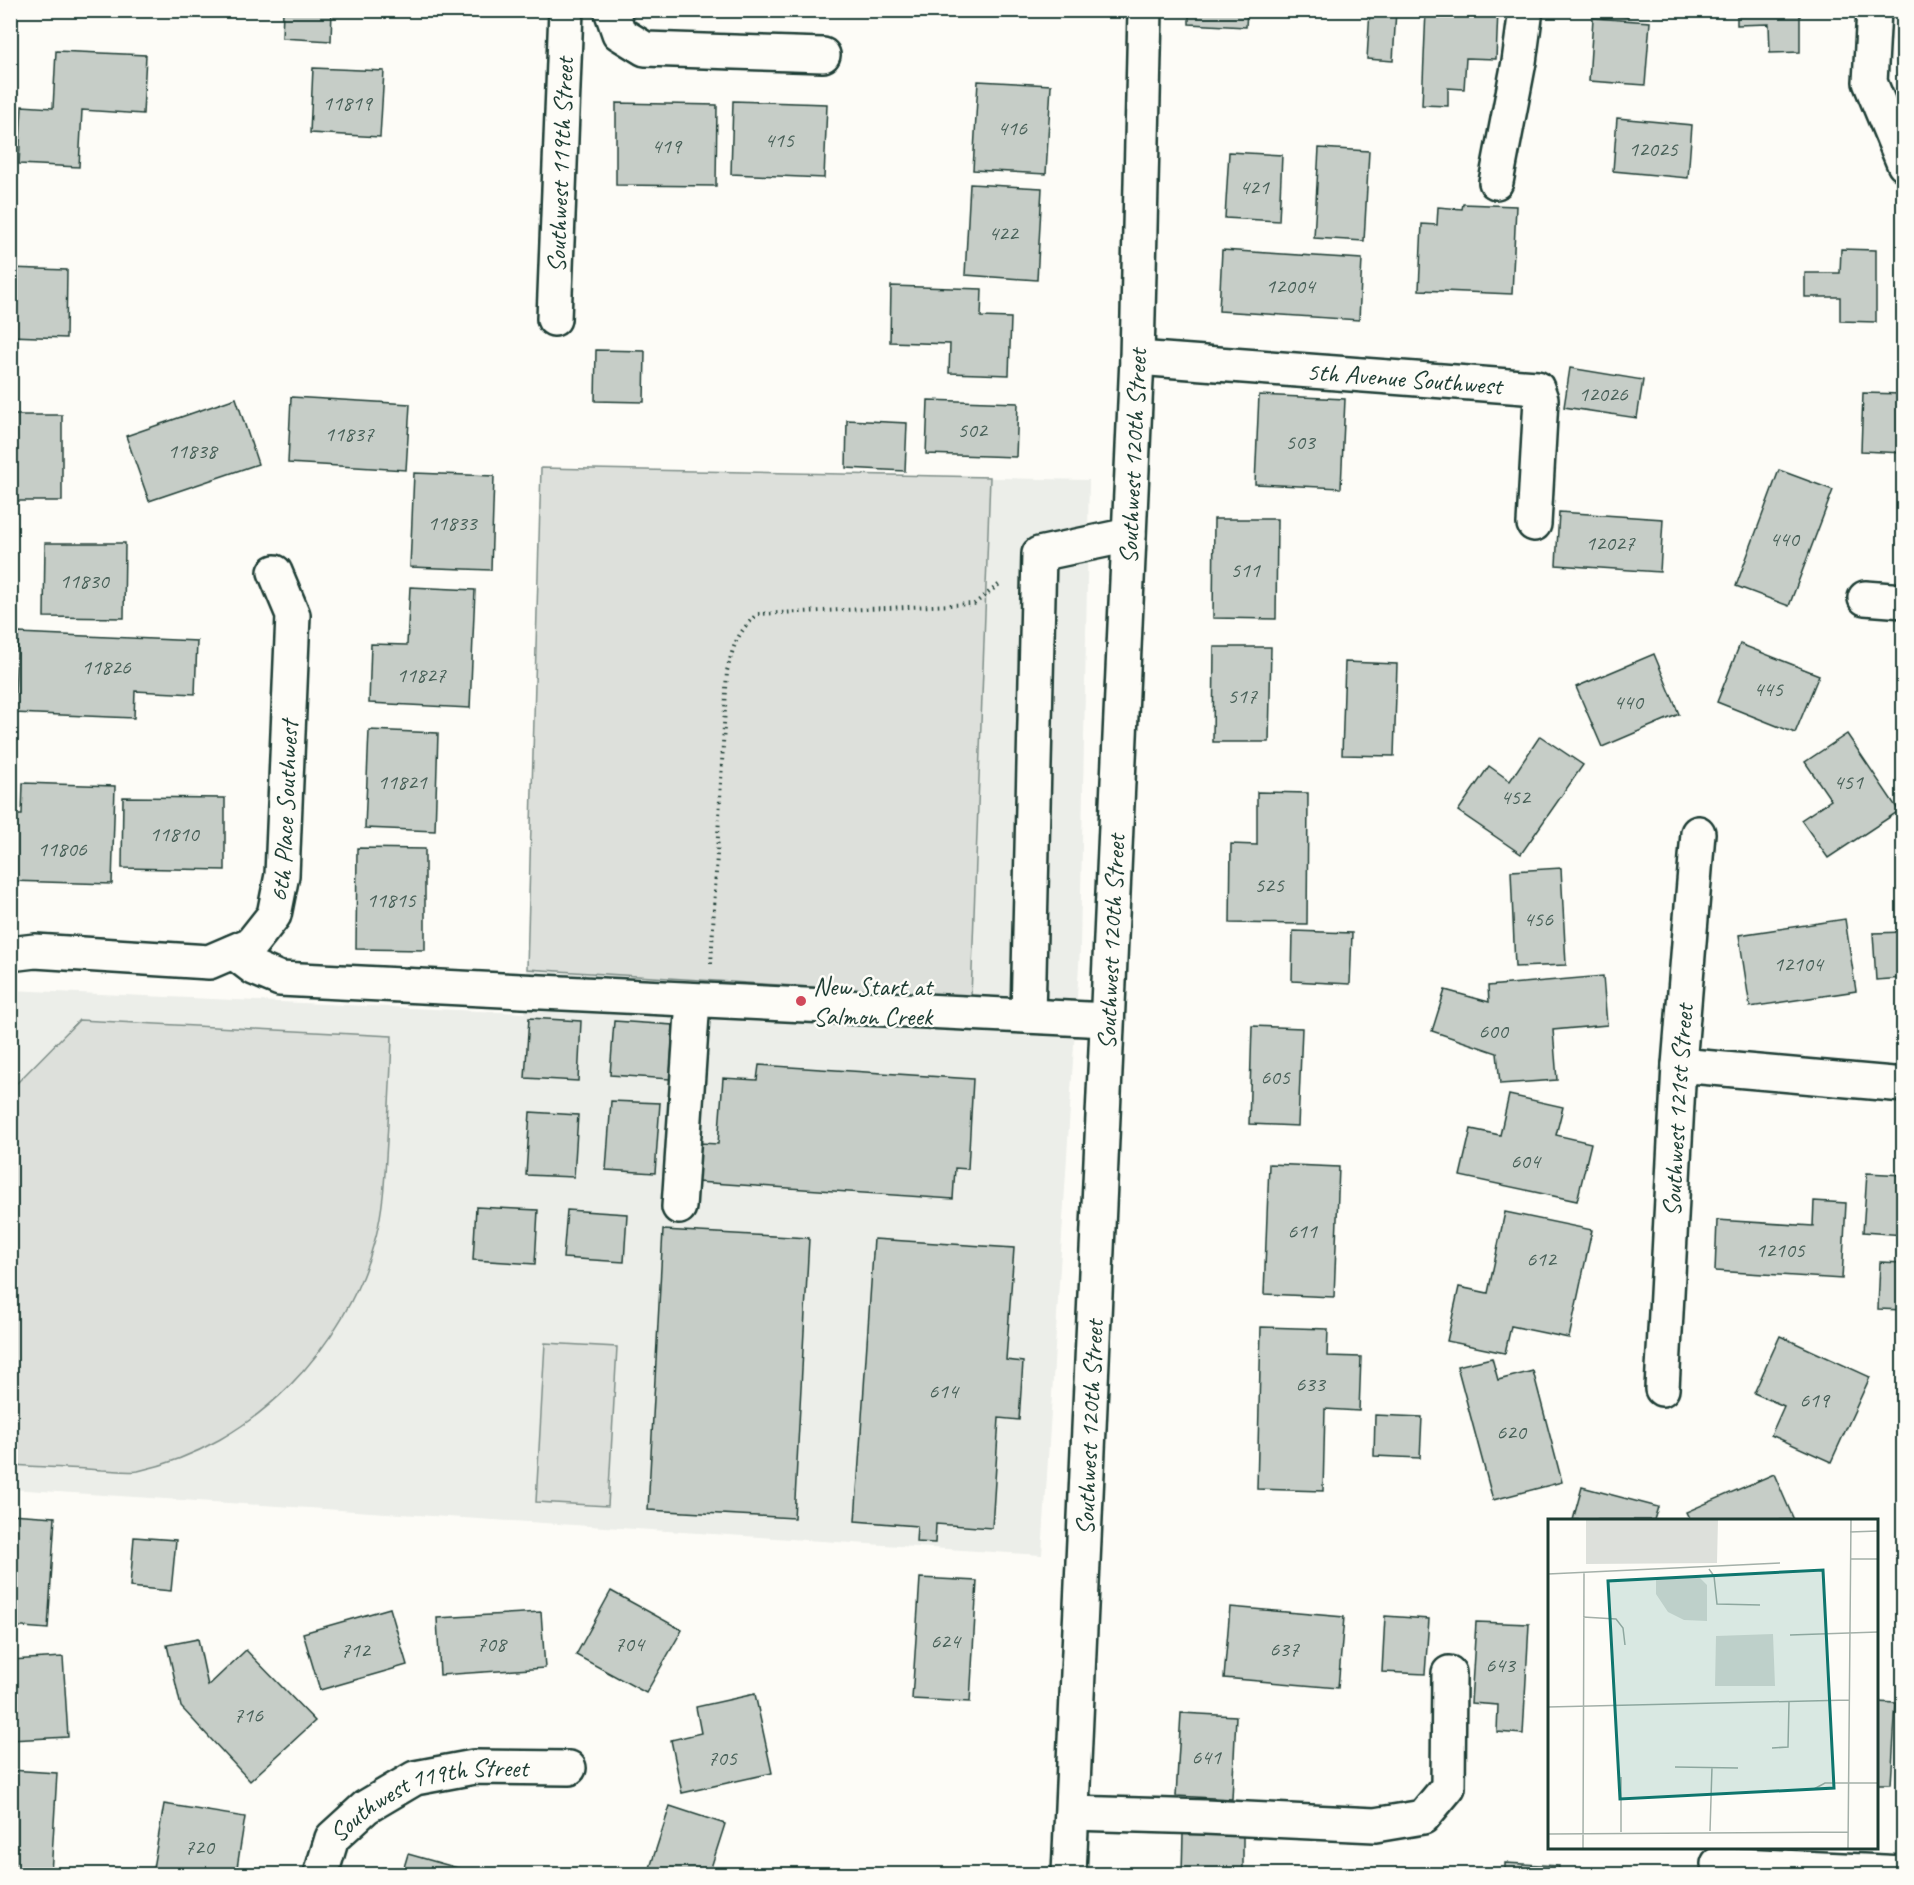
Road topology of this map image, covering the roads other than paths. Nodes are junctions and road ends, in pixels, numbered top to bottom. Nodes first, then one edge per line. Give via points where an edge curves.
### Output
1 (566, 10) edge
2 (611, 10) edge
3 (1145, 10) edge
4 (1526, 10) edge
5 (1874, 10) edge
6 (824, 55) dead end
7 (1904, 164) edge
8 (1496, 182) dead end
9 (554, 319) dead end
10 (1137, 358) junction
11 (1534, 524) dead end
12 (1129, 535) junction
13 (275, 572) dead end
14 (1865, 598) dead end
15 (1904, 601) edge
16 (1698, 833) dead end
17 (232, 952) junction
18 (10, 954) edge
19 (701, 1000) junction
20 (1028, 1016) junction
21 (1107, 1020) junction
22 (1679, 1065) junction
23 (1904, 1085) edge
24 (679, 1207) dead end
25 (1662, 1389) dead end
26 (1449, 1673) dead end
27 (569, 1768) dead end
28 (1072, 1813) junction
29 (1718, 1864) dead end
30 (1904, 1873) edge
31 (321, 1875) edge
32 (1070, 1875) edge

1 - 9 street, Southwest 119th Street
2 - 6 street via 619,33 645,49
3 - 10 street, Southwest 120th Street
4 - 8 street
5 - 7 street via 1870,82
10 - 11 street, 5th Avenue Southwest via 1537,388 1541,399
10 - 12 street, Southwest 120th Street
12 - 20 street via 1039,554
12 - 21 street, Southwest 120th Street
13 - 17 street, 6th Place Southwest via 293,615 282,875 274,915 251,944
14 - 15 street
16 - 22 street, Southwest 121st Street
17 - 18 street, 6th Place Southwest via 210,962 35,951
17 - 19 street via 254,968 280,979
19 - 20 street
19 - 24 street
20 - 21 street
21 - 28 street, Southwest 120th Street
22 - 23 street
22 - 25 street, Southwest 121st Street
26 - 28 street via 1448,1786 1422,1817 1375,1825
27 - 31 street, Southwest 119th Street via 474,1767 415,1778 366,1807 332,1838
28 - 32 street, Southwest 120th Street
29 - 30 street

